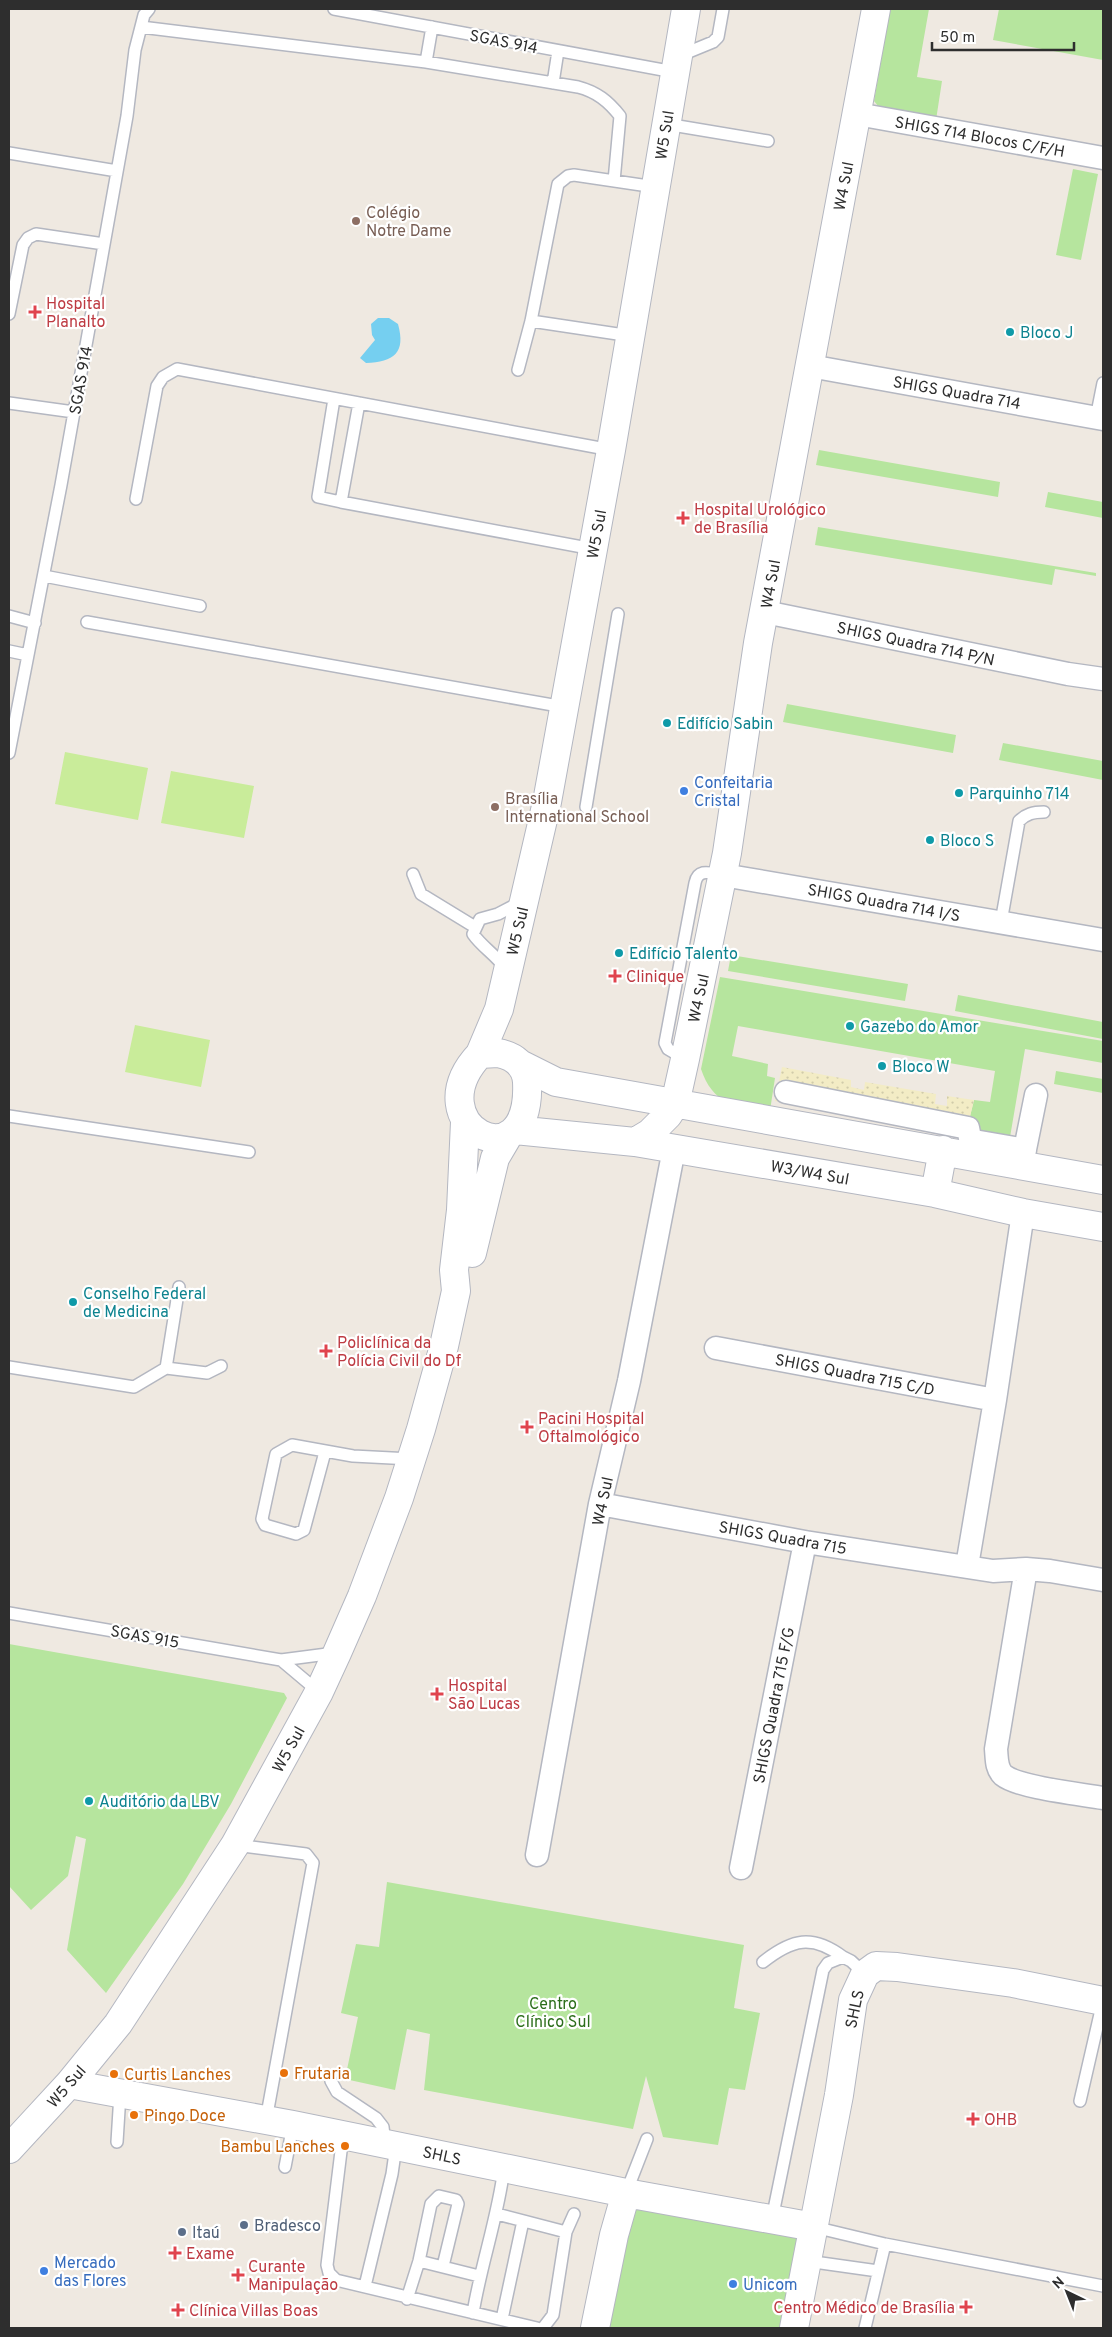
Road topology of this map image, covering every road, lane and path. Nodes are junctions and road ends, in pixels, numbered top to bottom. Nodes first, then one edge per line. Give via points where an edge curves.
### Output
1 (149, 9) edge
2 (334, 9) edge
3 (686, 9) edge
4 (723, 9) edge
5 (876, 9) edge
6 (140, 27) junction
7 (432, 27) junction
8 (558, 50) junction
9 (426, 62) junction
10 (676, 64) junction
11 (553, 83) junction
12 (856, 114) junction
13 (666, 124) junction
14 (768, 141) dead end
15 (9, 153) edge
16 (1103, 158) edge
17 (117, 171) junction
18 (614, 181) junction
19 (655, 187) junction
20 (104, 244) junction
21 (9, 314) edge
22 (531, 321) junction
23 (631, 336) junction
24 (810, 366) junction
25 (518, 370) dead end
26 (1103, 383) edge
27 (334, 399) junction
28 (9, 403) edge
29 (359, 404) junction
30 (74, 412) junction
31 (1100, 419) edge
32 (611, 450) junction
33 (136, 499) dead end
34 (341, 502) junction
35 (593, 549) junction
36 (44, 576) junction
37 (200, 606) dead end
38 (765, 612) junction
39 (618, 614) dead end
40 (9, 616) edge
41 (88, 622) dead end
42 (35, 623) junction
43 (9, 652) edge
44 (28, 655) junction
45 (1103, 679) edge
46 (564, 707) junction
47 (9, 746) edge
48 (586, 807) dead end
49 (1044, 812) dead end
50 (413, 874) dead end
51 (723, 875) junction
52 (525, 900) junction
53 (1001, 922) junction
54 (475, 927) junction
55 (1103, 940) edge
56 (508, 972) junction
57 (480, 1054) junction
58 (685, 1058) junction
59 (522, 1065) junction
60 (786, 1092) dead end
61 (1036, 1094) dead end
62 (675, 1104) junction
63 (713, 1110) junction
64 (9, 1116) edge
65 (465, 1122) junction
66 (512, 1133) junction
67 (635, 1142) junction
68 (674, 1148) junction
69 (943, 1150) junction
70 (248, 1152) dead end
71 (1023, 1157) junction
72 (1103, 1180) edge
73 (935, 1193) junction
74 (1023, 1213) junction
75 (1103, 1227) edge
76 (179, 1287) dead end
77 (456, 1291) junction
78 (716, 1348) dead end
79 (221, 1366) dead end
80 (9, 1367) edge
81 (166, 1368) junction
82 (995, 1400) junction
83 (325, 1452) junction
84 (411, 1459) junction
85 (600, 1504) junction
86 (805, 1542) junction
87 (966, 1566) junction
88 (1026, 1569) junction
89 (1103, 1580) edge
90 (9, 1613) edge
91 (337, 1653) junction
92 (281, 1660) junction
93 (319, 1692) junction
94 (1103, 1798) edge
95 (235, 1845) junction
96 (537, 1855) dead end
97 (741, 1868) dead end
98 (843, 1957) junction
99 (763, 1962) dead end
100 (864, 1974) junction
101 (1103, 2001) edge
102 (331, 2081) dead end
103 (69, 2084) junction
104 (120, 2094) junction
105 (1080, 2101) dead end
106 (266, 2120) junction
107 (293, 2125) junction
108 (343, 2135) junction
109 (647, 2139) dead end
110 (116, 2142) dead end
111 (390, 2144) junction
112 (9, 2149) edge
113 (285, 2167) dead end
114 (504, 2168) junction
115 (626, 2193) junction
116 (497, 2214) junction
117 (574, 2214) dead end
118 (772, 2219) junction
119 (523, 2221) junction
120 (814, 2227) junction
121 (566, 2232) junction
122 (884, 2244) junction
123 (807, 2260) junction
124 (419, 2261) junction
125 (443, 2266) junction
126 (878, 2271) junction
127 (479, 2276) junction
128 (365, 2286) junction
129 (1103, 2286) edge
130 (407, 2298) junction
131 (473, 2313) junction
132 (502, 2320) junction
133 (537, 2328) edge
134 (543, 2328) edge
135 (595, 2328) edge
136 (794, 2328) edge
137 (865, 2328) edge

1 - 6 lane, SGAS 914
2 - 7 lane, SGAS 914
3 - 10 main road, W5 Sul
4 - 10 lane via 718,37
5 - 12 main road, W4 Sul
6 - 9 lane
6 - 17 lane, SGAS 914
7 - 8 lane, SGAS 914
7 - 9 lane
8 - 10 lane, SGAS 914
8 - 11 lane
9 - 11 lane
10 - 13 main road, W5 Sul
11 - 18 lane via 593,91 612,105 620,116
12 - 16 street, SHIGS 714 Blocos C/F/H
12 - 24 main road, W4 Sul
13 - 14 lane
13 - 19 main road, W5 Sul
15 - 17 lane
17 - 20 lane, SGAS 914
18 - 19 lane
18 - 22 lane via 574,175 558,184
19 - 23 main road, W5 Sul
20 - 21 lane via 36,234 28,238 23,244
20 - 30 lane, SGAS 914
22 - 23 lane
22 - 25 lane
23 - 32 main road, W5 Sul
24 - 31 street, SHIGS Quadra 714
24 - 38 main road, W4 Sul
26 - 31 lane
27 - 29 lane
27 - 33 lane via 177,369 169,372 157,386
27 - 34 lane via 318,496
28 - 30 lane
29 - 32 lane
29 - 34 lane
30 - 36 lane, SGAS 914
32 - 35 main road, W5 Sul
34 - 35 lane
35 - 46 main road, W5 Sul
36 - 37 lane
36 - 42 lane, SGAS 914
38 - 45 street, SHIGS Quadra 714 P/N
38 - 51 main road, W4 Sul
39 - 48 lane
40 - 42 lane
41 - 46 lane
42 - 44 lane, SGAS 914
43 - 44 lane
44 - 47 lane, SGAS 914
46 - 52 main road, W5 Sul
49 - 53 lane via 1025,815 1019,821
50 - 54 lane via 421,894
51 - 53 street, SHIGS Quadra 714 I/S
51 - 58 main road, W4 Sul
52 - 54 lane via 480,919
52 - 56 main road, W5 Sul
53 - 55 street, SHIGS Quadra 714 I/S
54 - 56 lane via 478,941 500,959
56 - 57 main road, W5 Sul via 499,1009
57 - 59 main road via 507,1055
57 - 65 main road via 463,1080 460,1097
58 - 62 main road, W4 Sul
58 - 63 main road via 686,1078 691,1090 699,1101
59 - 62 main road via 556,1082
59 - 66 main road via 527,1077 527,1090 522,1117
60 - 71 street via 968,1128 974,1141
61 - 71 street
62 - 63 main road
62 - 67 main road, W4 Sul via 650,1134
63 - 69 main road
64 - 70 lane
65 - 66 main road via 476,1132 496,1139
65 - 77 main road, W5 Sul via 461,1210 454,1270
66 - 67 main road, W3/W4 Sul
66 - 77 main road, W5 Sul via 495,1158 466,1274
67 - 68 main road, W3/W4 Sul
68 - 73 main road, W3/W4 Sul
68 - 85 street, W4 Sul via 629,1381
69 - 71 main road
69 - 73 main road
71 - 72 main road
73 - 74 main road, W3/W4 Sul
74 - 75 main road, W3/W4 Sul
74 - 82 street
76 - 81 lane
77 - 84 main road, W5 Sul via 444,1346
78 - 82 street, SHIGS Quadra 715 C/D
79 - 81 lane via 207,1373
80 - 81 lane via 134,1387
82 - 87 street
83 - 83 lane via 304,1530 296,1534 265,1525 262,1519 276,1454 292,1445
83 - 84 lane
84 - 91 main road, W5 Sul via 362,1596
85 - 86 street, SHIGS Quadra 715
85 - 96 street, W4 Sul
86 - 87 street, SHIGS Quadra 715
86 - 97 street, SHIGS Quadra 715 F/G
87 - 88 street, SHIGS Quadra 715 via 993,1571
88 - 89 street, SHIGS Quadra 715
88 - 94 street via 996,1749 998,1768 1006,1777 1019,1782
90 - 92 lane, SGAS 915
91 - 92 lane, SGAS 915
91 - 93 main road, W5 Sul
92 - 93 lane
93 - 95 main road, W5 Sul
95 - 103 main road, W5 Sul via 118,2024
95 - 106 lane via 306,1854 313,1863
98 - 99 lane via 823,1944 807,1942 784,1947
98 - 100 lane
98 - 118 lane via 828,1963 823,1970
100 - 101 main road, SHLS via 876,1966 897,1967 1013,1983
100 - 120 main road, SHLS via 853,2000
101 - 105 lane
102 - 111 lane via 337,2092 376,2118
103 - 104 main road, SHLS
103 - 112 main road, W5 Sul
104 - 106 main road, SHLS
104 - 110 lane
106 - 107 main road, SHLS
107 - 108 main road, SHLS
107 - 113 lane
108 - 111 main road, SHLS
108 - 128 lane via 327,2265 336,2280
109 - 115 lane
111 - 114 main road, SHLS
111 - 128 lane via 392,2174
114 - 115 main road, SHLS
114 - 116 lane
115 - 118 main road, SHLS
115 - 135 main road
116 - 119 lane
116 - 127 lane
117 - 121 lane
118 - 120 main road, SHLS
119 - 121 lane
119 - 132 lane
120 - 122 lane
120 - 123 main road, SHLS
121 - 134 lane via 553,2315
122 - 126 lane
122 - 129 lane
123 - 126 lane
123 - 136 main road, SHLS
124 - 125 lane
124 - 125 lane via 431,2204 439,2196 456,2200 458,2204
124 - 130 lane
125 - 127 lane
126 - 137 lane
127 - 131 lane
128 - 130 lane
130 - 131 lane
131 - 132 lane
132 - 133 lane

